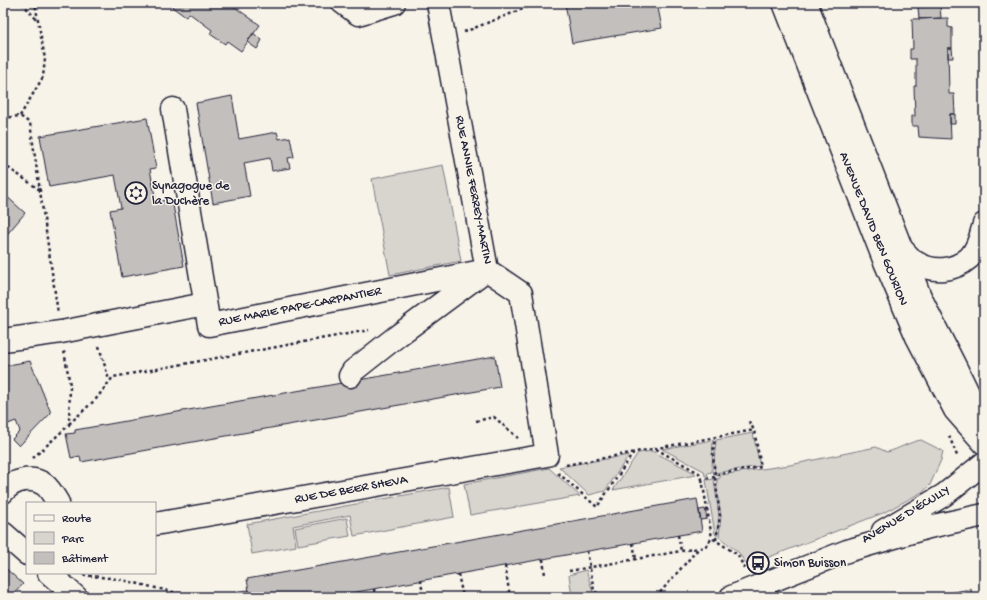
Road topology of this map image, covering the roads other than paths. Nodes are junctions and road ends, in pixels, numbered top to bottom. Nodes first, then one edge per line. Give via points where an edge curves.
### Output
1 (343, 3) edge
2 (394, 3) edge
3 (438, 3) edge
4 (784, 3) edge
5 (806, 3) edge
6 (173, 109) dead end
7 (984, 224) edge
8 (899, 246) junction
9 (487, 270) junction
10 (205, 304) junction
11 (3, 340) edge
12 (350, 376) dead end
13 (984, 429) edge
14 (984, 444) edge
15 (553, 460) joint
16 (984, 463) edge
17 (3, 492) edge
18 (57, 502) edge
19 (984, 515) edge
20 (156, 524) edge
21 (3, 533) edge
22 (847, 551) junction
23 (26, 553) edge
24 (50, 574) edge
25 (76, 597) edge
26 (731, 597) edge

1 - 2 street via 358,14
3 - 9 street, RUE ANNIE FERREY-MARTIN
4 - 14 street, AVENUE DAVID BEN GOURION via 917,337 955,410
5 - 8 street, AVENUE DAVID BEN GOURION
6 - 10 street, RUE MARIE PAPE-CARPANTIER
7 - 8 street via 980,240 970,257 952,268 933,270 915,263
8 - 13 street, AVENUE DAVID BEN GOURION via 940,340 972,400
9 - 10 street, RUE MARIE PAPE-CARPANTIER via 209,325
9 - 12 street via 396,336
9 - 15 street, RUE ANNIE FERREY-MARTIN via 521,293
10 - 11 street via 61,332
15 - 20 street, RUE DE BEER SHEVA
16 - 22 street, AVENUE D'ÉCULLY via 944,495
17 - 18 street via 9,485 27,478 45,485
19 - 22 street, AVENUE D'ÉCULLY via 929,527
21 - 23 street
22 - 26 street, AVENUE D'ÉCULLY
24 - 25 street

